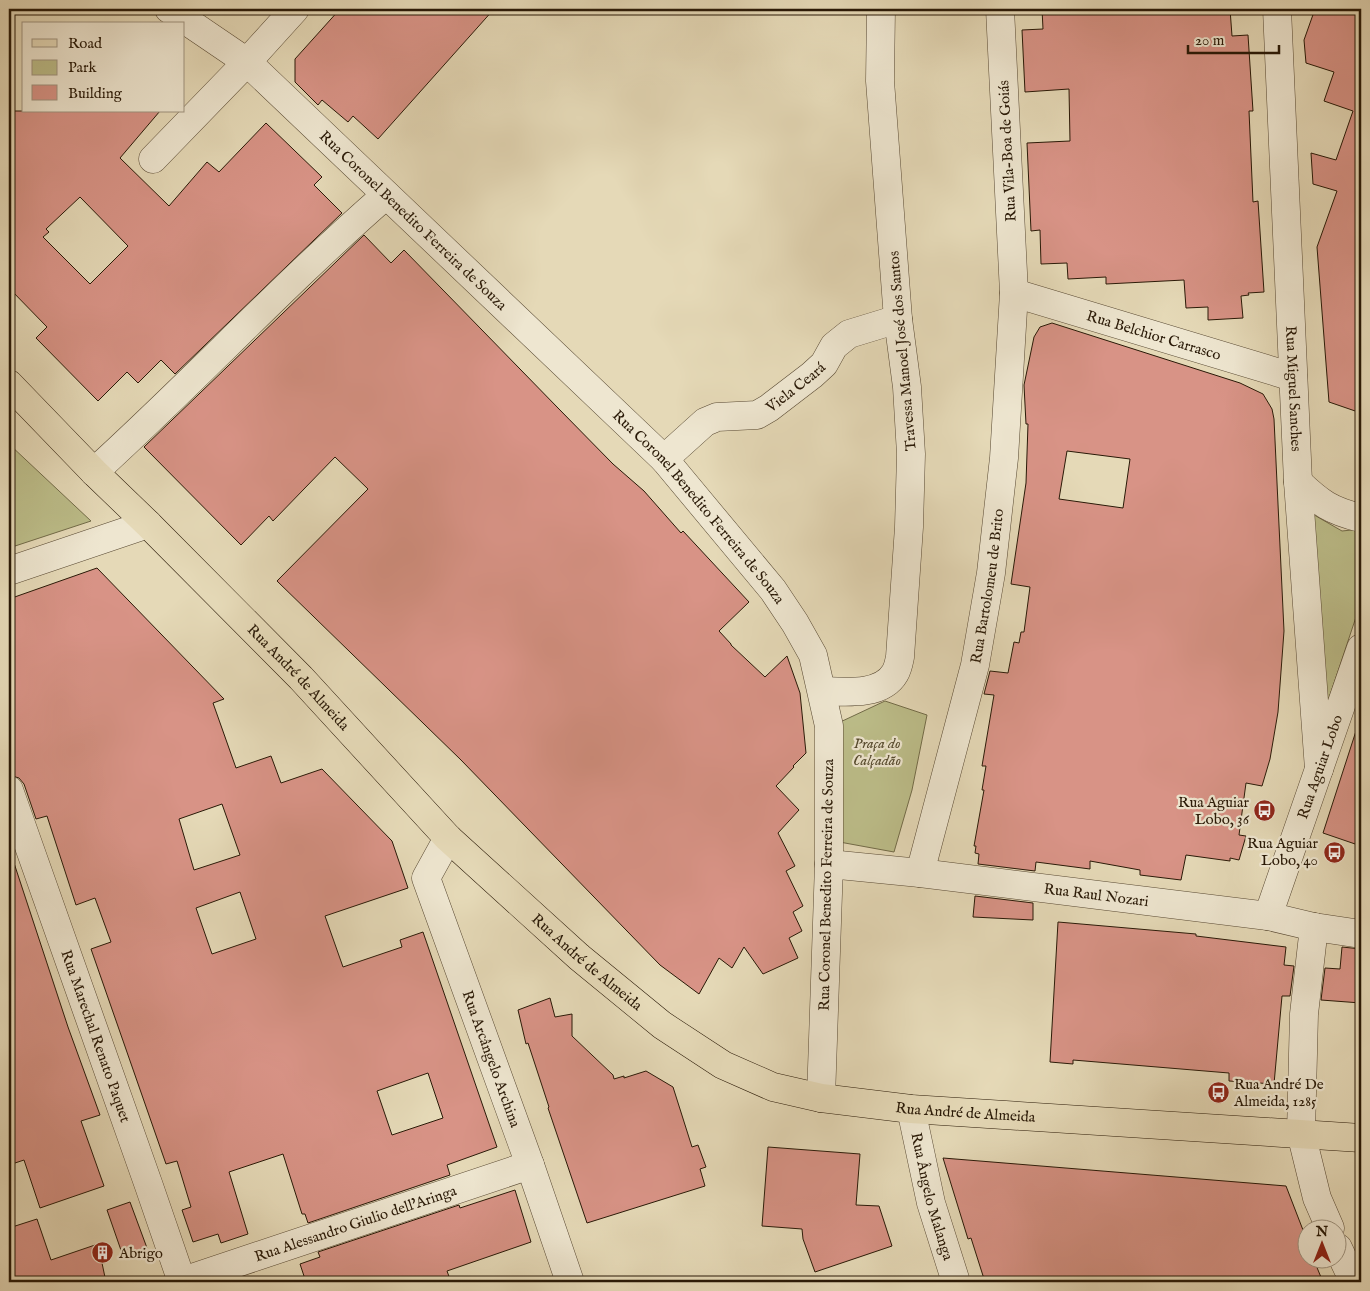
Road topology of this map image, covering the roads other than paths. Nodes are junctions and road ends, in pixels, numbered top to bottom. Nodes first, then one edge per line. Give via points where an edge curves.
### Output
1 (169, 9) edge
2 (295, 9) edge
3 (881, 9) edge
4 (1000, 9) edge
5 (1277, 9) edge
6 (247, 62) junction
7 (153, 159) dead end
8 (386, 195) junction
9 (1014, 293) junction
10 (898, 320) junction
11 (1294, 377) junction
12 (9, 384) edge
13 (664, 459) junction
14 (94, 472) junction
15 (1298, 482) junction
16 (1361, 518) edge
17 (148, 524) junction
18 (9, 572) edge
19 (1361, 648) edge
20 (822, 691) junction
21 (1319, 769) junction
22 (9, 790) edge
23 (448, 838) junction
24 (829, 864) junction
25 (920, 873) junction
26 (1268, 916) junction
27 (1314, 927) junction
28 (1361, 934) edge
29 (821, 1098) junction
30 (911, 1109) junction
31 (1301, 1133) junction
32 (1361, 1138) edge
33 (530, 1165) junction
34 (1326, 1218) edge
35 (1347, 1268) edge
36 (181, 1282) edge
37 (570, 1282) edge
38 (956, 1282) edge
39 (1354, 1282) edge

1 - 6 street, Rua Coronel Benedito Ferreira de Souza
2 - 6 street
3 - 10 street, Travessa Manoel José dos Santos via 880,81
4 - 9 street, Rua Vila-Boa de Goiás
5 - 11 street, Rua Miguel Sanches
6 - 7 street
6 - 8 street, Rua Coronel Benedito Ferreira de Souza
8 - 13 street, Rua Coronel Benedito Ferreira de Souza
8 - 14 street via 340,235
9 - 11 street, Rua Belchior Carrasco
9 - 25 street, Rua Bartolomeu de Brito via 1004,458 992,573 975,665
10 - 13 street, Viela Ceará via 849,334 834,346 824,364 769,408 757,415 718,417 705,422
10 - 20 street, Travessa Manoel José dos Santos via 908,387 911,454 900,657 895,672 885,685 856,693
11 - 15 street, Rua Miguel Sanches
12 - 14 main road, Rua André de Almeida
13 - 20 street, Rua Coronel Benedito Ferreira de Souza via 774,590 813,655
14 - 17 main road, Rua André de Almeida
15 - 16 street via 1317,500 1340,513
15 - 21 street, Rua Miguel Sanches
17 - 18 street
17 - 23 main road, Rua André de Almeida via 301,678
19 - 21 street, Rua Aguiar Lobo
20 - 24 street, Rua Coronel Benedito Ferreira de Souza via 829,726
21 - 26 street, Rua Aguiar Lobo
22 - 36 street, Rua Marechal Renato Paquet
23 - 29 main road, Rua André de Almeida via 579,957 662,1025 723,1064 772,1087
23 - 33 street, Rua Arcângelo Archina via 426,878
24 - 25 street, Rua Raul Nozari
24 - 29 street, Rua Coronel Benedito Ferreira de Souza
25 - 26 street, Rua Raul Nozari
26 - 27 street, Rua Raul Nozari
27 - 28 street, Rua Raul Nozari
27 - 31 street via 1304,1014
29 - 30 main road, Rua André de Almeida
30 - 31 main road, Rua André de Almeida
30 - 38 street, Rua Ângelo Malanga via 931,1203
31 - 32 main road, Rua André de Almeida
31 - 34 street via 1317,1198
33 - 36 street, Rua Alessandro Giulio dell'Aringa
33 - 37 street, Rua Arcângelo Archina
35 - 39 street

